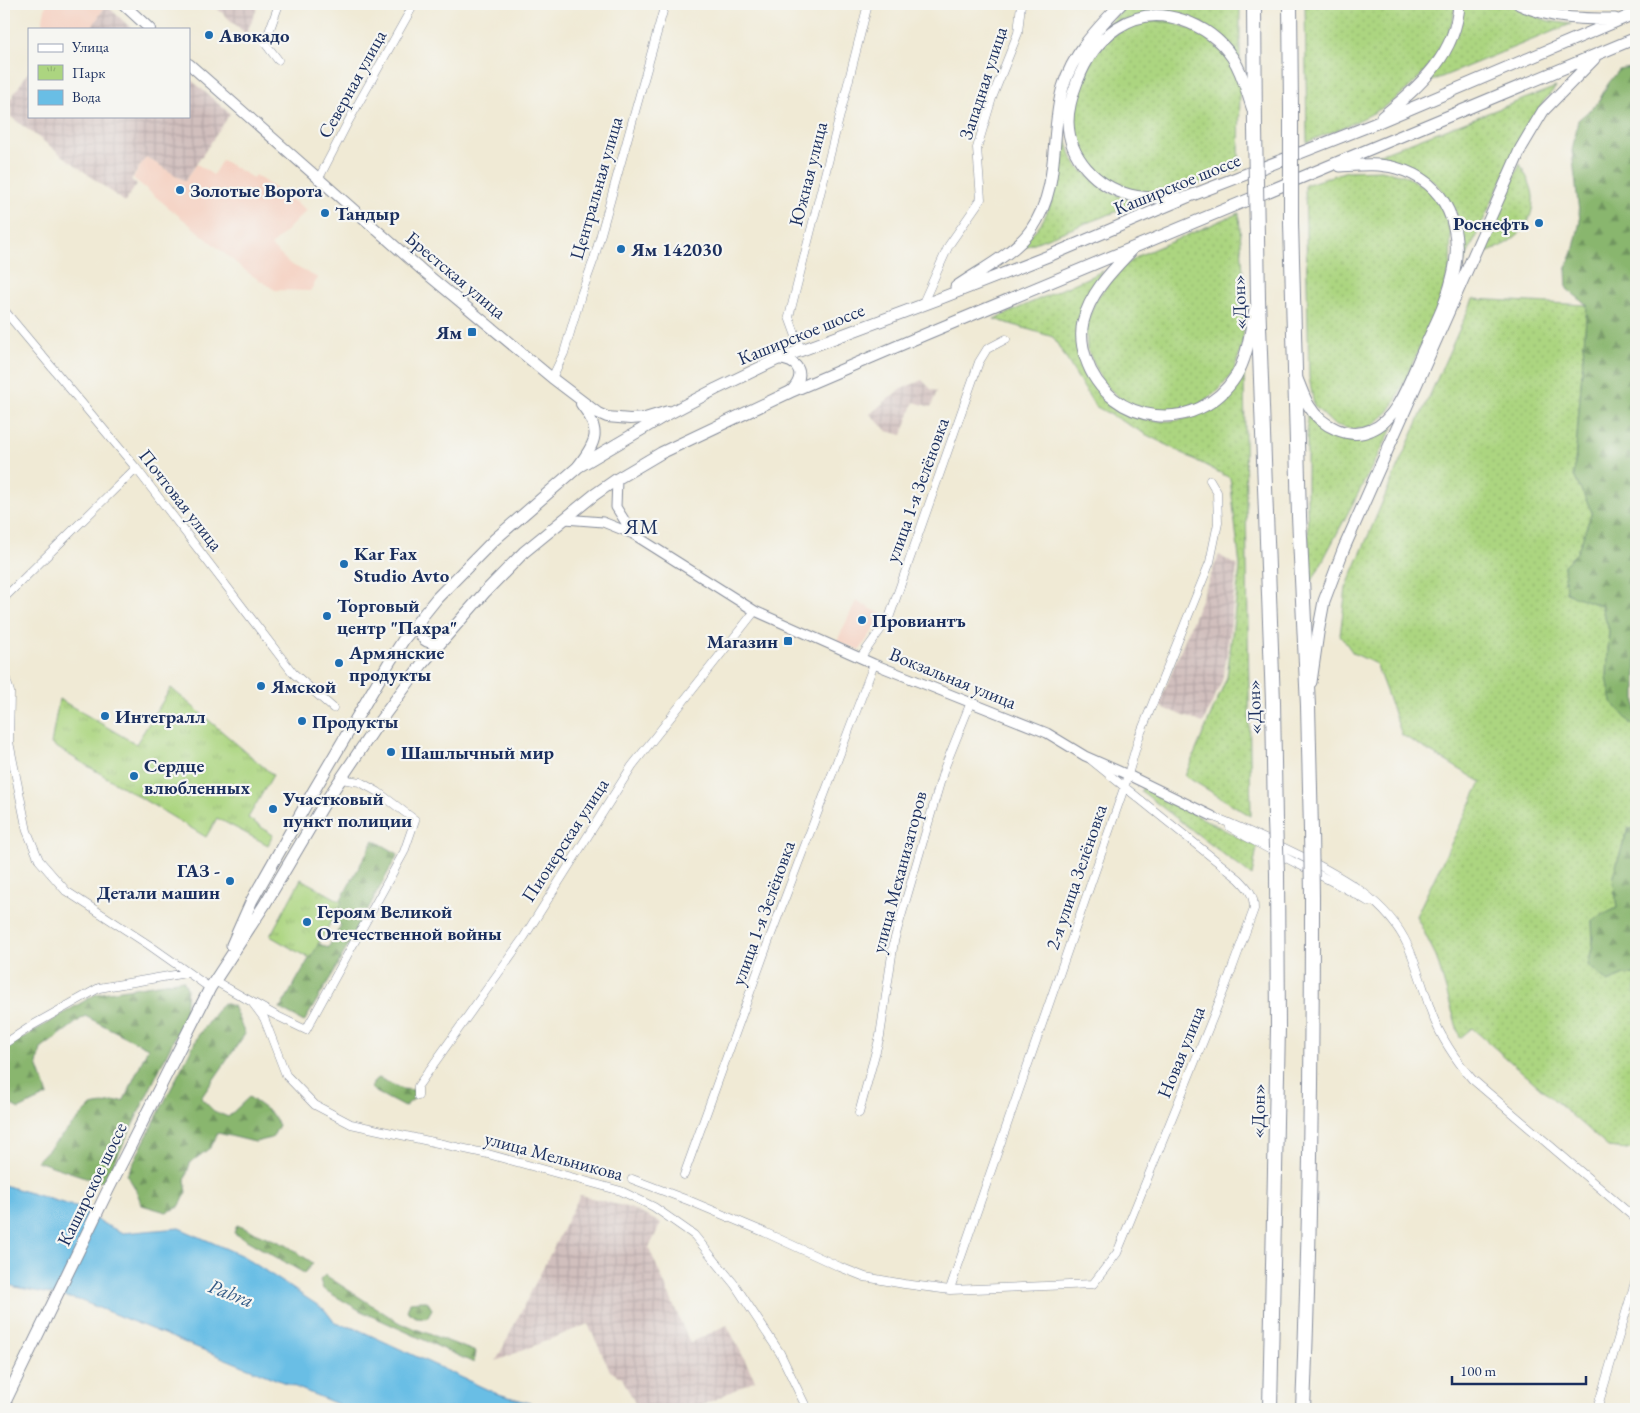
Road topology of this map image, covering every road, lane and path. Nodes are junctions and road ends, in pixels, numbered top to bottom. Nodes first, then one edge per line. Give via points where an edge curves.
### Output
1 (123, 4) edge
2 (279, 4) edge
3 (414, 4) edge
4 (665, 4) edge
5 (868, 4) edge
6 (1021, 4) edge
7 (1121, 4) edge
8 (1254, 4) edge
9 (1290, 4) edge
10 (1459, 4) edge
11 (1519, 4) edge
12 (1636, 12) edge
13 (1619, 20) junction
14 (149, 28) edge
15 (1636, 38) edge
16 (1600, 54) junction
17 (278, 60) dead end
18 (190, 65) edge
19 (1255, 124) junction
20 (1374, 124) junction
21 (1331, 166) junction
22 (318, 180) junction
23 (1185, 198) junction
24 (1136, 246) junction
25 (1258, 299) junction
26 (936, 300) junction
27 (922, 305) junction
28 (4, 310) edge
29 (1006, 339) dead end
30 (801, 350) junction
31 (778, 359) junction
32 (1295, 373) junction
33 (552, 378) junction
34 (569, 391) junction
35 (790, 392) junction
36 (688, 404) junction
37 (578, 467) junction
38 (136, 468) junction
39 (616, 479) junction
40 (1210, 480) dead end
41 (565, 519) junction
42 (633, 534) junction
43 (4, 598) edge
44 (755, 611) junction
45 (422, 615) junction
46 (445, 638) junction
47 (861, 657) junction
48 (874, 664) junction
49 (4, 673) edge
50 (971, 702) junction
51 (1308, 706) junction
52 (333, 708) dead end
53 (1086, 756) junction
54 (1128, 775) junction
55 (341, 779) junction
56 (1124, 788) junction
57 (1212, 816) joint
58 (186, 973) junction
59 (213, 984) junction
60 (252, 1002) junction
61 (4, 1044) edge
62 (418, 1096) dead end
63 (859, 1113) dead end
64 (684, 1175) dead end
65 (632, 1180) dead end
66 (1636, 1219) edge
67 (1636, 1279) edge
68 (950, 1288) junction
69 (4, 1404) edge
70 (807, 1409) edge
71 (1270, 1409) edge
72 (1303, 1409) edge
73 (1597, 1409) edge

1 - 14 main road
2 - 17 street via 265,43
3 - 22 street, Северная улица
4 - 33 street, Центральная улица via 596,252 564,353
5 - 30 street, Южная улица via 789,317
6 - 27 street, Западная улица via 1018,33 992,98 977,148 981,199 949,245
7 - 26 main road via 1082,46 1069,72 1060,102 1050,184 1031,231 1004,255
8 - 19 highway, «Дон»
9 - 32 highway, bridge
10 - 20 main road via 1450,40 1434,68
11 - 13 main road via 1566,18
12 - 13 main road, Каширское шоссе
13 - 20 main road, Каширское шоссе
15 - 16 main road, Каширское шоссе
16 - 21 main road, Каширское шоссе
16 - 51 main road via 1552,100 1521,148 1344,548 1324,601
18 - 22 main road, Брестская улица
19 - 23 main road via 1233,58 1201,28 1174,17 1136,18 1097,44 1084,65 1070,100 1068,124 1077,156 1090,172 1114,189 1148,198
19 - 25 highway, «Дон», bridge
20 - 23 main road, Каширское шоссе
21 - 24 main road, Каширское шоссе
21 - 32 main road via 1383,165 1409,172 1436,191 1450,215 1457,237 1453,279 1398,406 1371,430 1344,432 1319,418 1309,407
22 - 33 main road, Брестская улица
23 - 26 main road, Каширское шоссе
24 - 25 main road via 1101,284 1087,308 1081,333 1084,354 1094,377 1112,397 1131,409 1152,416 1173,417 1202,408 1216,399 1241,367
24 - 35 main road, Каширское шоссе
25 - 71 highway, «Дон», bridge via 1277,873 1278,1067
26 - 27 main road, Каширское шоссе
27 - 30 main road, Каширское шоссе
28 - 38 street, Почтовая улица
29 - 47 street, улица 1-я Зелёновка via 987,349 980,362 888,618
30 - 31 main road, Каширское шоссе
31 - 35 main road via 791,362 799,370 798,383
31 - 36 main road, Каширское шоссе
32 - 51 highway
33 - 34 main road, Брестская улица
34 - 36 main road, Брестская улица via 598,413 618,419 645,418
34 - 37 main road, Брестская улица via 590,416 594,430 594,442
35 - 39 main road, Каширское шоссе via 661,453
36 - 37 main road, Каширское шоссе
37 - 45 main road, Каширское шоссе via 494,540
38 - 43 street
38 - 52 street, Почтовая улица via 293,673
39 - 41 main road, Каширское шоссе
39 - 42 street, Вокзальная улица via 616,507
40 - 54 street, 2-я улица Зелёновка via 1217,492 1218,523 1210,562 1139,737
41 - 42 street, Вокзальная улица via 603,522
41 - 46 main road, Каширское шоссе via 524,552
42 - 44 street, Вокзальная улица
44 - 47 street, Вокзальная улица
44 - 62 street, Пионерская улица via 632,766 524,937 418,1086
45 - 46 main road via 421,637 433,642
45 - 59 main road, Каширское шоссе via 390,660 306,804 252,900
46 - 55 main road, Каширское шоссе via 422,664
47 - 48 street, Вокзальная улица
48 - 50 street, Вокзальная улица
48 - 64 street, улица 1-я Зелёновка
49 - 58 street via 10,692 9,742 27,831 39,860 66,892 149,945
50 - 53 street, Вокзальная улица via 1048,733
50 - 63 street, улица Механизаторов via 944,769 894,941 880,1036
51 - 72 highway, bridge via 1312,1029
53 - 54 street, Вокзальная улица
53 - 56 street, Новая улица
54 - 56 street, 2-я улица Зелёновка
54 - 57 street, Вокзальная улица
55 - 59 main road, Каширское шоссе
55 - 60 street via 360,782 378,792 414,820 404,852 306,1030
56 - 68 street, 2-я улица Зелёновка
56 - 68 street, Новая улица via 1239,879 1250,890 1254,900 1252,915 1113,1259 1093,1284
57 - 66 street via 1253,832 1360,889 1387,915 1407,944 1436,1022 1460,1065 1472,1079
58 - 59 street
58 - 61 street via 99,988
59 - 60 street
59 - 69 main road, Каширское шоссе
60 - 70 street, улица Мельникова via 264,1018 286,1076 315,1105 351,1124 488,1154 621,1191 654,1207 694,1235 735,1285 780,1353
65 - 68 street, Новая улица via 690,1201 865,1277
67 - 73 street

